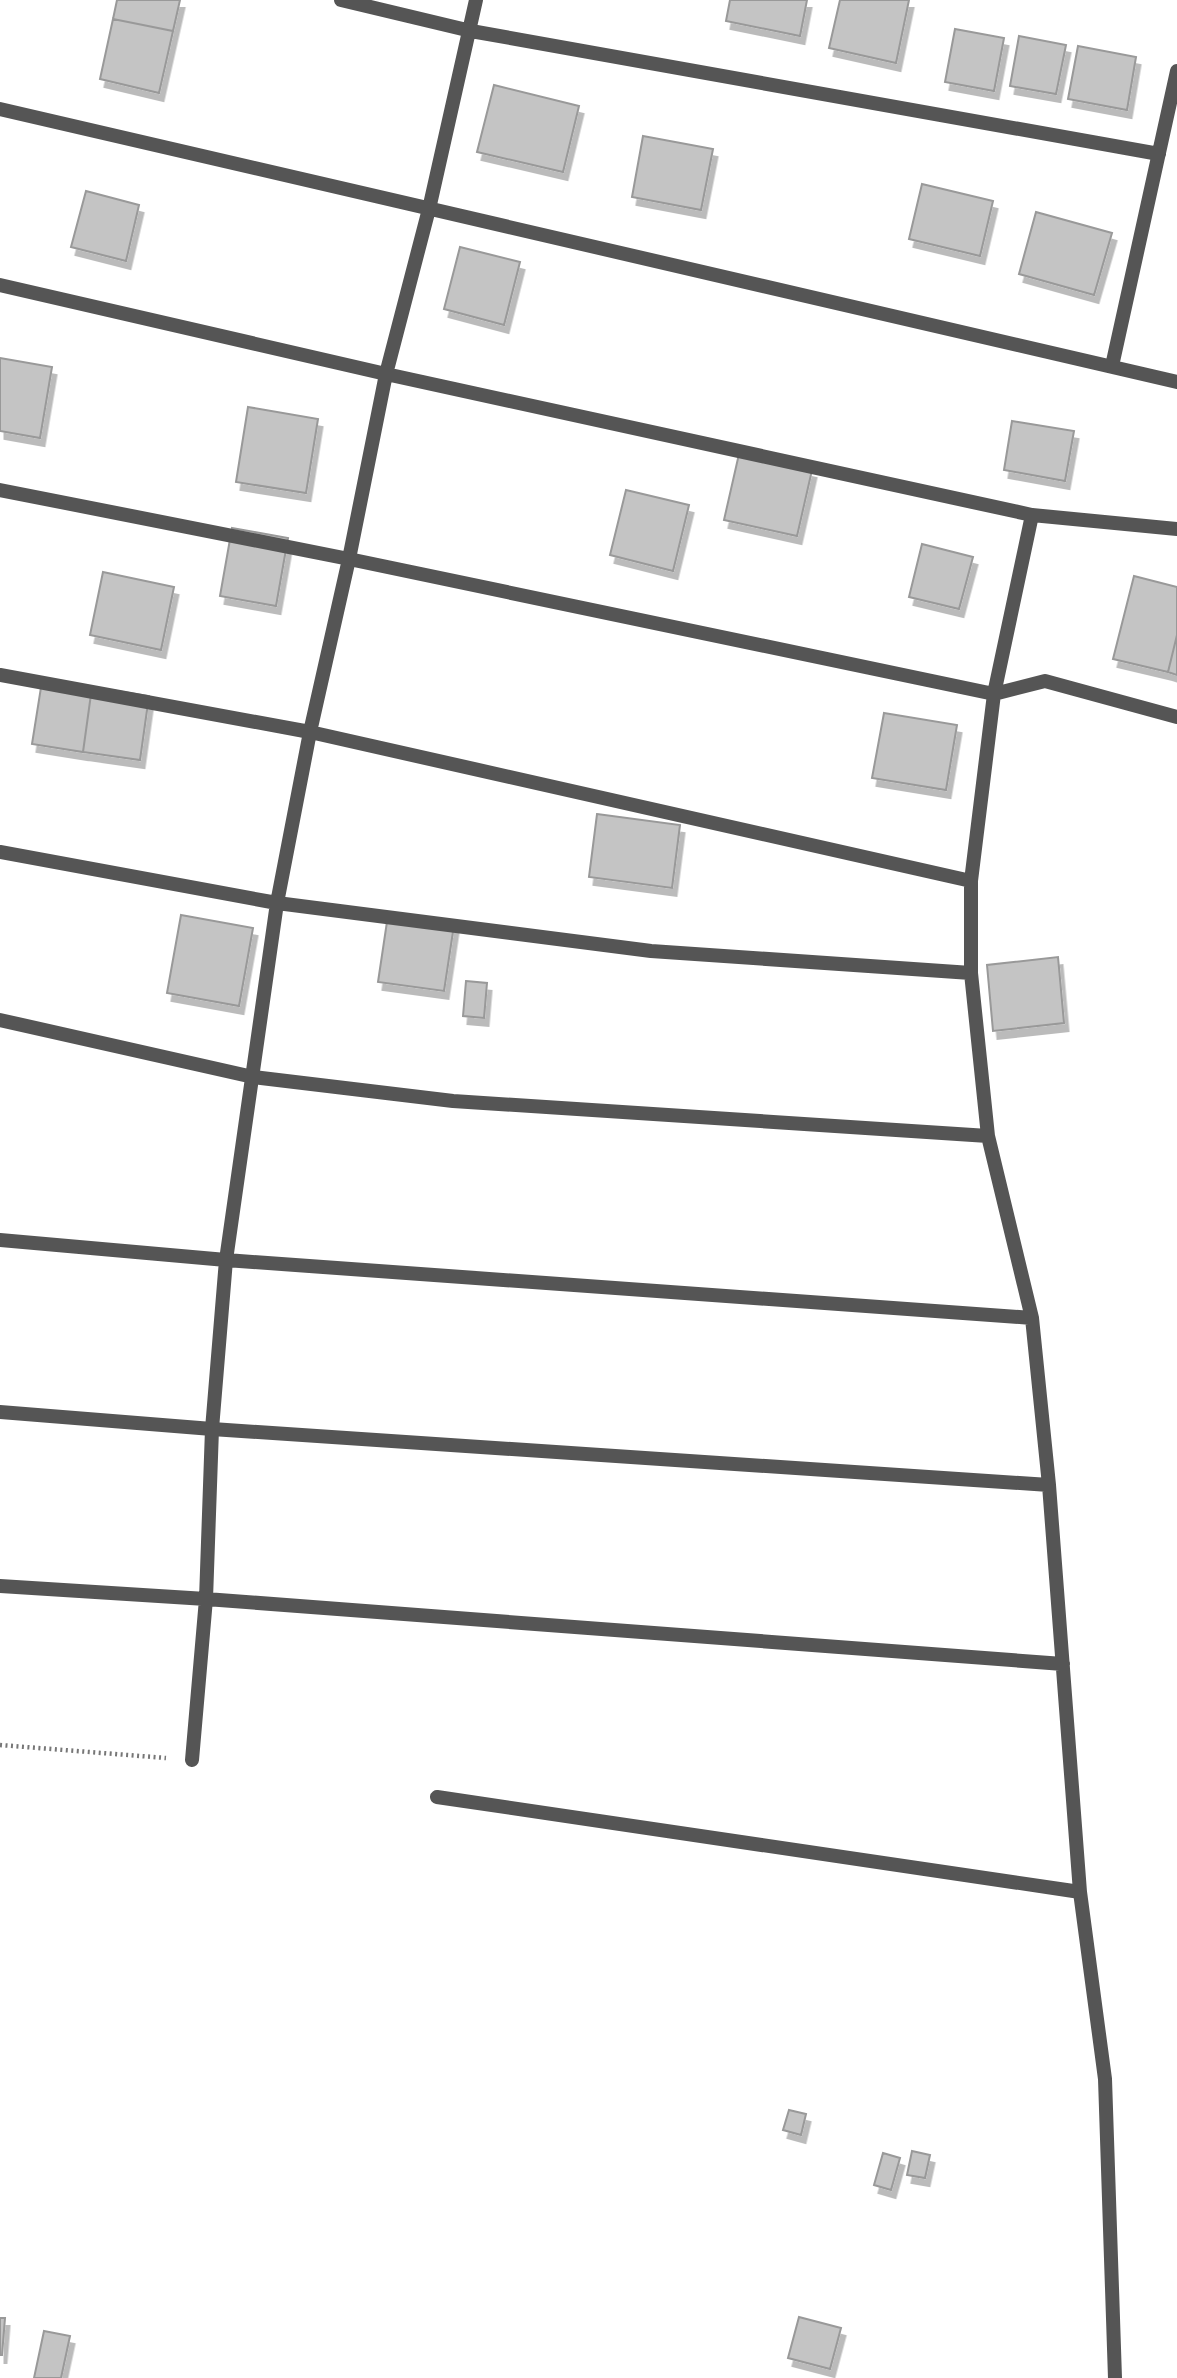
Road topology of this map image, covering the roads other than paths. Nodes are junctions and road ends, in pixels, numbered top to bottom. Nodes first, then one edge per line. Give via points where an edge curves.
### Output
1 (341, 0) edge
2 (476, 0) edge
3 (471, 32) junction
4 (1177, 71) edge
5 (0, 108) edge
6 (1159, 154) junction
7 (429, 209) junction
8 (0, 285) edge
9 (1112, 366) junction
10 (386, 374) junction
11 (1177, 382) edge
12 (0, 489) edge
13 (1032, 515) junction
14 (1177, 529) edge
15 (349, 559) junction
16 (0, 675) edge
17 (994, 694) junction
18 (1177, 717) edge
19 (310, 732) junction
20 (0, 852) edge
21 (971, 881) junction
22 (277, 903) junction
23 (971, 973) junction
24 (0, 1020) edge
25 (253, 1077) junction
26 (988, 1136) junction
27 (0, 1240) edge
28 (226, 1260) junction
29 (1032, 1318) junction
30 (0, 1412) edge
31 (212, 1429) junction
32 (1049, 1485) junction
33 (0, 1586) edge
34 (206, 1599) junction
35 (1063, 1664) junction
36 (192, 1760) road end
37 (437, 1797) dead end
38 (1080, 1892) junction
39 (1115, 2378) edge

1 - 3 street
2 - 3 street
3 - 6 street
3 - 7 street
4 - 6 street
5 - 7 street
6 - 9 street
7 - 9 street
7 - 10 street
8 - 10 street
9 - 11 street
10 - 13 street
10 - 15 street
12 - 15 street
13 - 14 street
13 - 17 street
15 - 17 street
15 - 19 street
16 - 19 street
17 - 18 street via 1045,681
17 - 21 street
19 - 21 street
19 - 22 street
20 - 22 street
21 - 23 street
22 - 23 street via 651,951
22 - 25 street
23 - 26 street
24 - 25 street
25 - 26 street via 453,1101
25 - 28 street
26 - 29 street
27 - 28 street
28 - 29 street
28 - 31 street
29 - 32 street
30 - 31 street
31 - 32 street
31 - 34 street
32 - 35 street
33 - 34 street
34 - 35 street
34 - 36 street
35 - 38 street
37 - 38 street
38 - 39 street via 1105,2078

